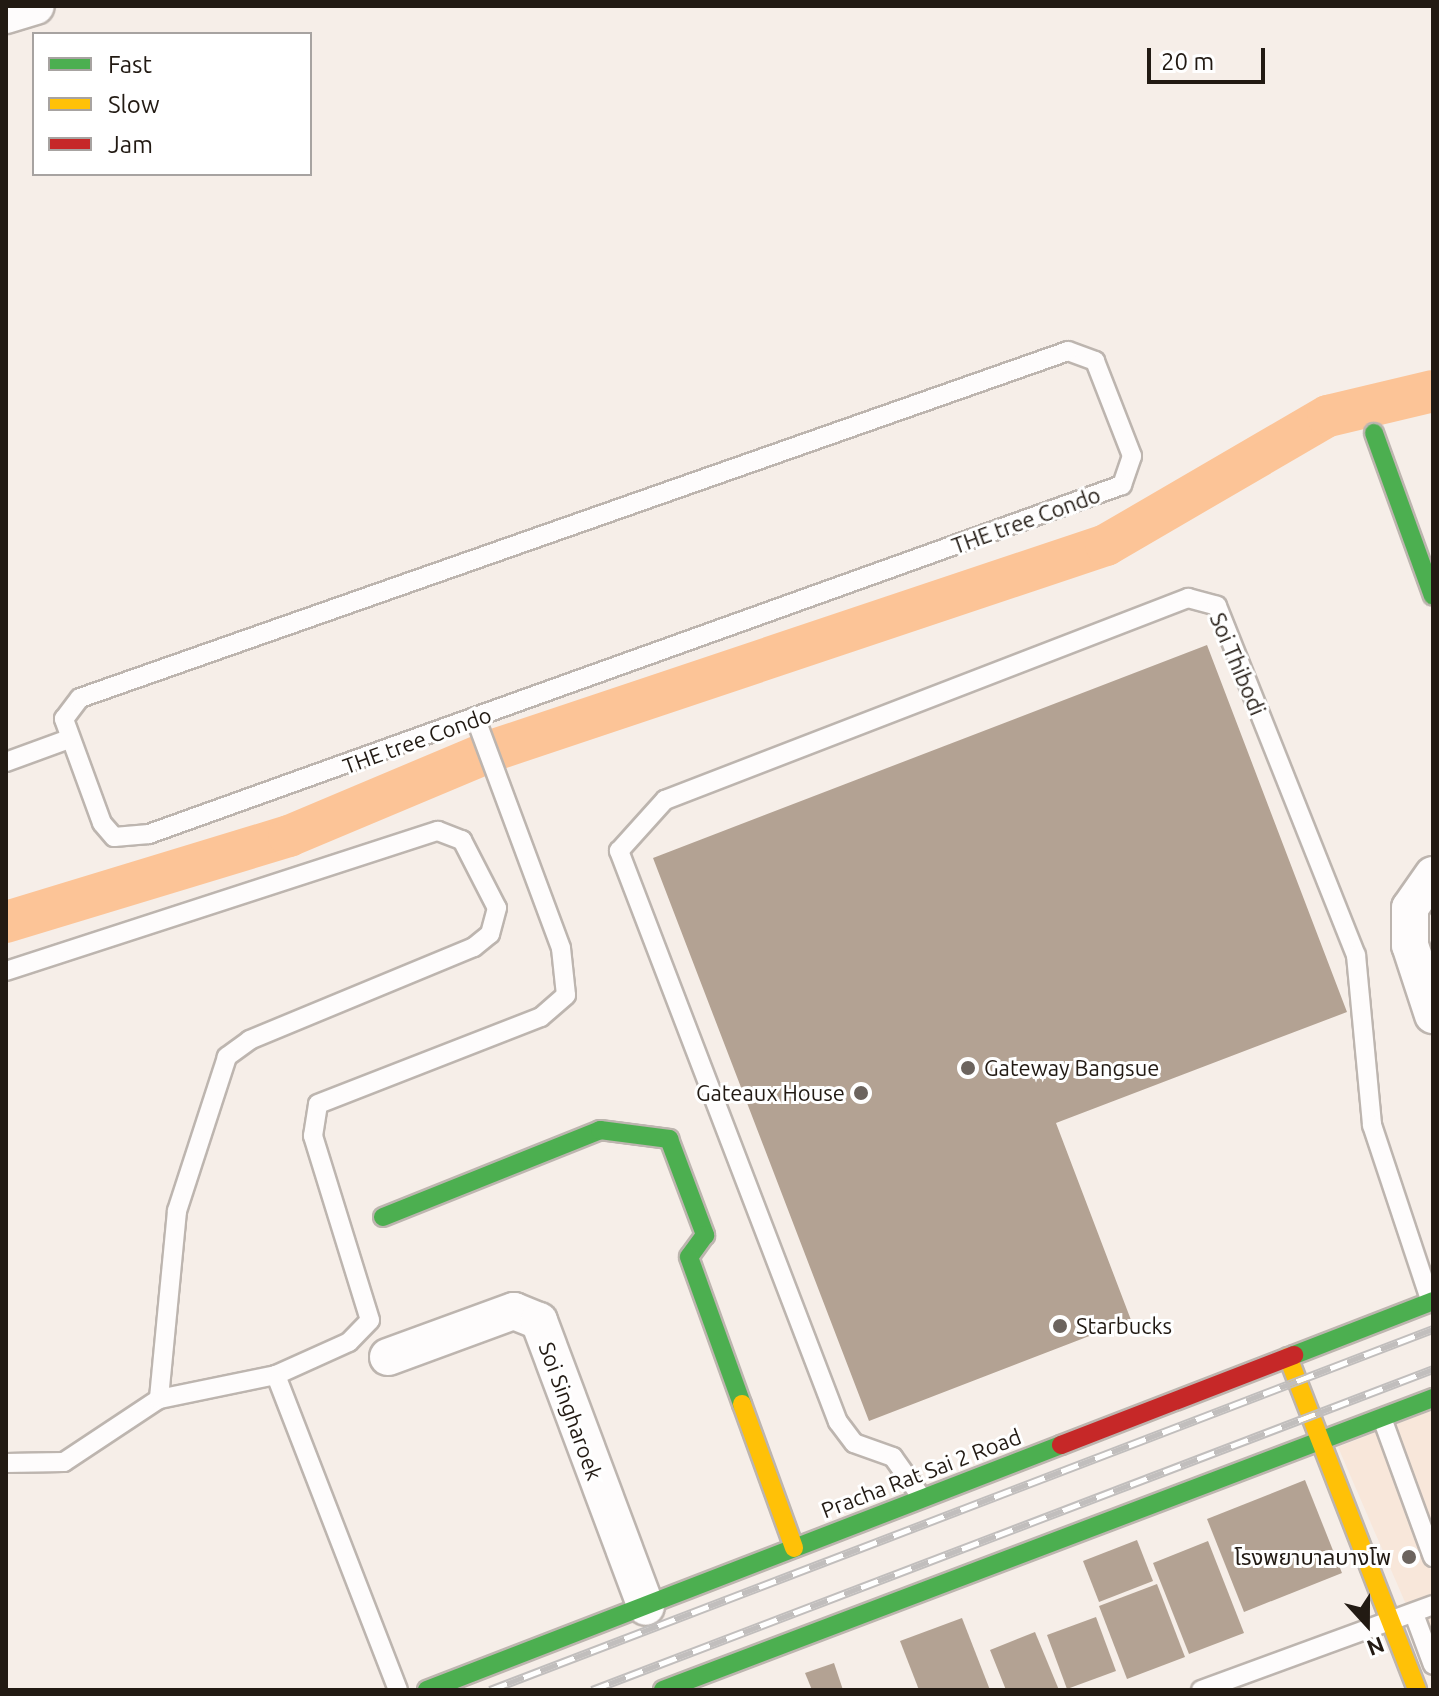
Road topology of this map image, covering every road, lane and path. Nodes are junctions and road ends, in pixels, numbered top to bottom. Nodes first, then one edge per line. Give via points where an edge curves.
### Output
1 (36, 6) edge
2 (6, 15) edge
3 (1374, 433) dead end
4 (1433, 596) edge
5 (476, 719) junction
6 (69, 739) junction
7 (6, 762) edge
8 (1433, 875) edge
9 (6, 971) edge
10 (1433, 1015) edge
11 (383, 1217) dead end
12 (1432, 1301) edge
13 (388, 1357) dead end
14 (1288, 1357) junction
15 (276, 1375) junction
16 (1433, 1398) edge
17 (159, 1399) junction
18 (1382, 1418) junction
19 (1318, 1441) junction
20 (6, 1463) edge
21 (922, 1498) junction
22 (794, 1548) junction
23 (1433, 1557) edge
24 (1433, 1605) edge
25 (646, 1607) junction
26 (1414, 1614) junction
27 (1387, 1623) junction
28 (1428, 1640) edge
29 (1433, 1665) edge
30 (701, 1683) edge
31 (1208, 1689) edge
32 (398, 1690) edge
33 (427, 1690) edge
34 (663, 1690) edge
35 (1417, 1690) edge

1 - 2 street
3 - 4 main road
5 - 6 lane, THE tree Condo via 128,839 102,823
5 - 6 lane, THE tree Condo via 1122,485 1132,456 1095,361 1068,351 80,698 65,712
5 - 15 lane via 561,948 566,995 541,1017 318,1104 313,1136 370,1320 349,1342
6 - 7 lane
8 - 10 street via 1410,908 1410,945
9 - 17 lane via 438,831 462,840 497,908 490,934 474,947 250,1040 227,1057 177,1211
11 - 22 main road via 600,1130 669,1139 705,1235 689,1257
12 - 14 main road, Pracha Rat Sai 2 Road
12 - 21 lane, Soi Thibodi via 1372,1125 1356,955 1217,606 1188,598 665,800 619,851 838,1422 854,1443 893,1457
13 - 25 street, Soi Singharoek via 514,1311 539,1321
14 - 19 main road
14 - 21 main road, Pracha Rat Sai 2 Road
15 - 17 lane
15 - 32 lane
16 - 18 main road
17 - 20 lane via 64,1462
18 - 19 main road
18 - 23 lane
19 - 27 main road
19 - 30 main road
21 - 22 main road, Pracha Rat Sai 2 Road
22 - 25 main road, Pracha Rat Sai 2 Road
24 - 26 lane
25 - 33 main road, Pracha Rat Sai 2 Road
26 - 27 lane
26 - 28 lane
27 - 31 lane
27 - 35 main road
28 - 29 lane
30 - 34 main road

